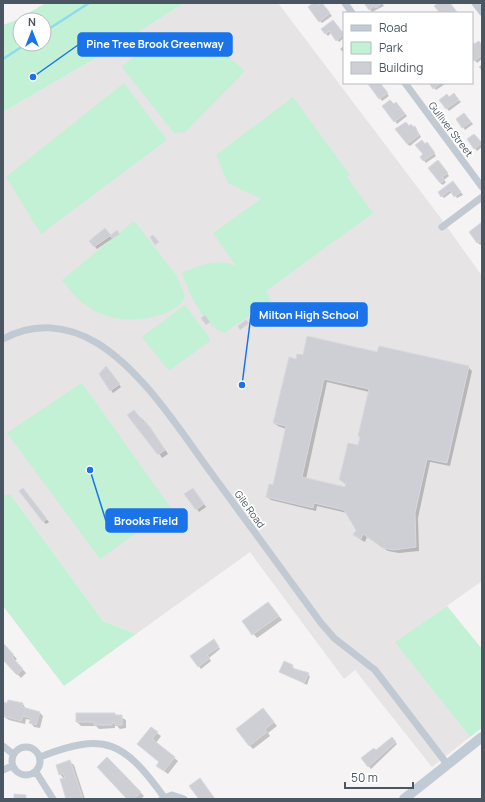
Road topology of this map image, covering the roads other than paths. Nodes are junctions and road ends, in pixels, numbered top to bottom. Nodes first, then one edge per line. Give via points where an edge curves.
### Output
1 (345, 3) edge
2 (475, 3) edge
3 (351, 12) edge
4 (482, 12) edge
5 (406, 84) edge
6 (482, 186) edge
7 (482, 197) edge
8 (442, 227) dead end
9 (3, 339) edge
10 (482, 737) edge
11 (3, 746) edge
12 (13, 754) junction
13 (40, 757) junction
14 (447, 764) junction
15 (12, 766) junction
16 (3, 770) edge
17 (36, 772) junction
18 (163, 798) edge
19 (53, 799) edge
20 (184, 799) edge
21 (404, 799) edge

1 - 3 street
2 - 4 street
5 - 6 street, Gulliver Street
7 - 8 street
9 - 14 street, Gile Road via 29,328 61,328 98,343 128,368 173,422 320,623 334,638 375,670
10 - 14 main road
11 - 12 street
12 - 13 street via 20,749 28,749
12 - 15 street
13 - 17 street via 40,765
13 - 18 street via 83,744 115,747 137,762
14 - 21 main road
15 - 16 street
15 - 17 street via 24,774
17 - 19 street
18 - 20 street via 175,795

